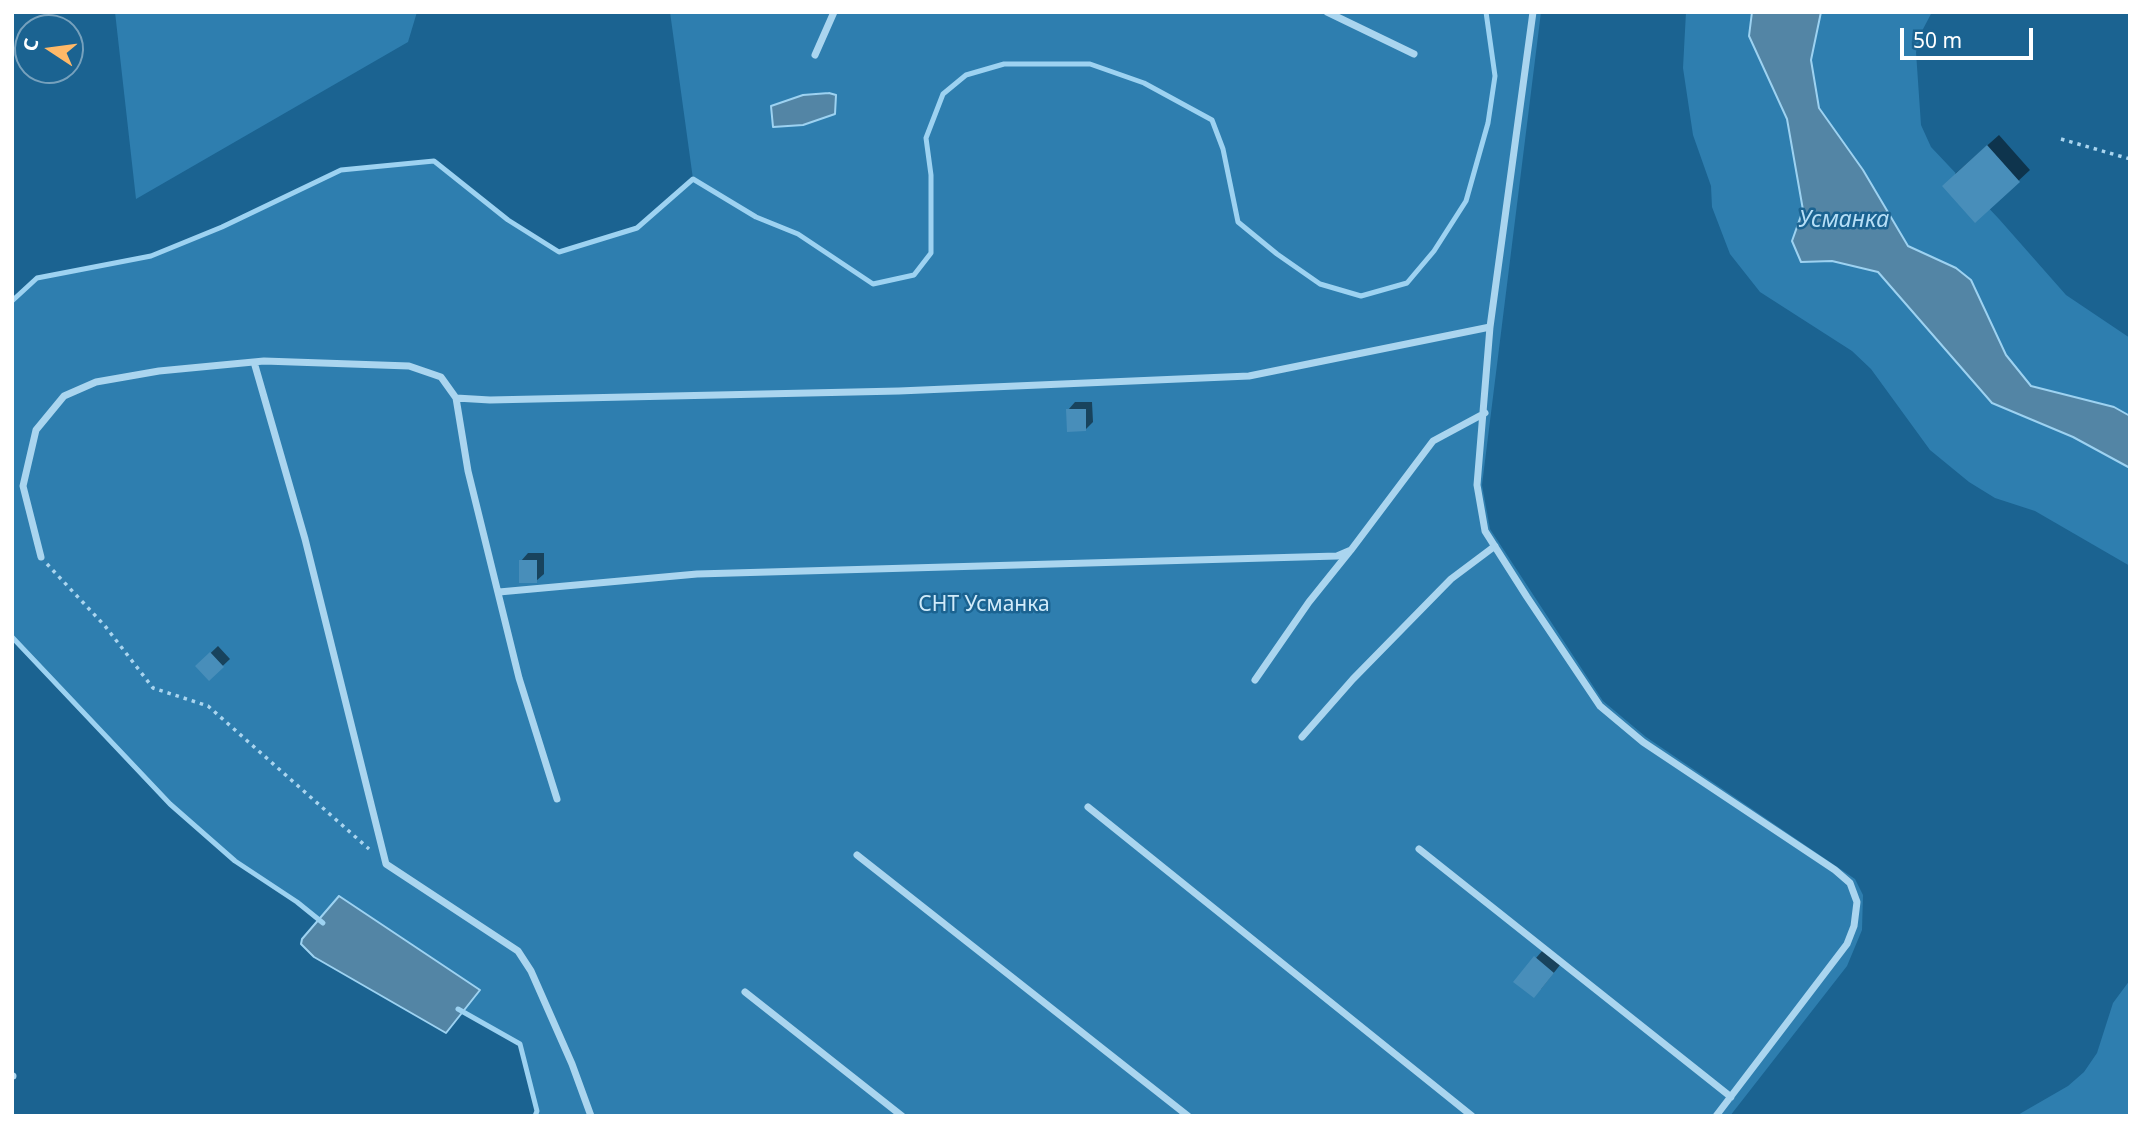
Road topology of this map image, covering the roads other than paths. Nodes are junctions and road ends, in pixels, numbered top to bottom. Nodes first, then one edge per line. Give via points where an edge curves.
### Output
1 (834, 12) edge
2 (1326, 12) edge
3 (1534, 12) edge
4 (1414, 54) dead end
5 (815, 55) dead end
6 (1490, 327) junction
7 (254, 362) junction
8 (456, 398) junction
9 (1485, 413) junction
10 (1494, 546) junction
11 (1351, 550) junction
12 (41, 557) road end
13 (499, 592) junction
14 (1255, 680) dead end
15 (1302, 737) dead end
16 (557, 799) dead end
17 (1088, 807) dead end
18 (1419, 849) dead end
19 (857, 855) dead end
20 (745, 992) dead end
21 (1731, 1097) junction
22 (591, 1116) edge
23 (902, 1116) edge
24 (1188, 1116) edge
25 (1472, 1116) edge
26 (1716, 1116) edge

1 - 5 street
2 - 4 street
3 - 6 street
6 - 8 street via 1249,376 899,391
6 - 9 street
7 - 8 street via 409,366 441,377
7 - 12 street via 96,382 64,396 36,430 23,486
7 - 22 street via 305,539 386,864 518,951 531,971
8 - 13 street via 468,471
9 - 10 street via 1477,485 1485,531
9 - 11 street via 1433,441
10 - 15 street via 1451,579
10 - 21 street via 1600,706 1643,742 1850,883 1857,902 1847,944
11 - 13 street via 1337,556 1214,561 698,574
11 - 14 street
13 - 16 street via 519,678
17 - 25 street
18 - 21 street
19 - 24 street
20 - 23 street
21 - 26 street

